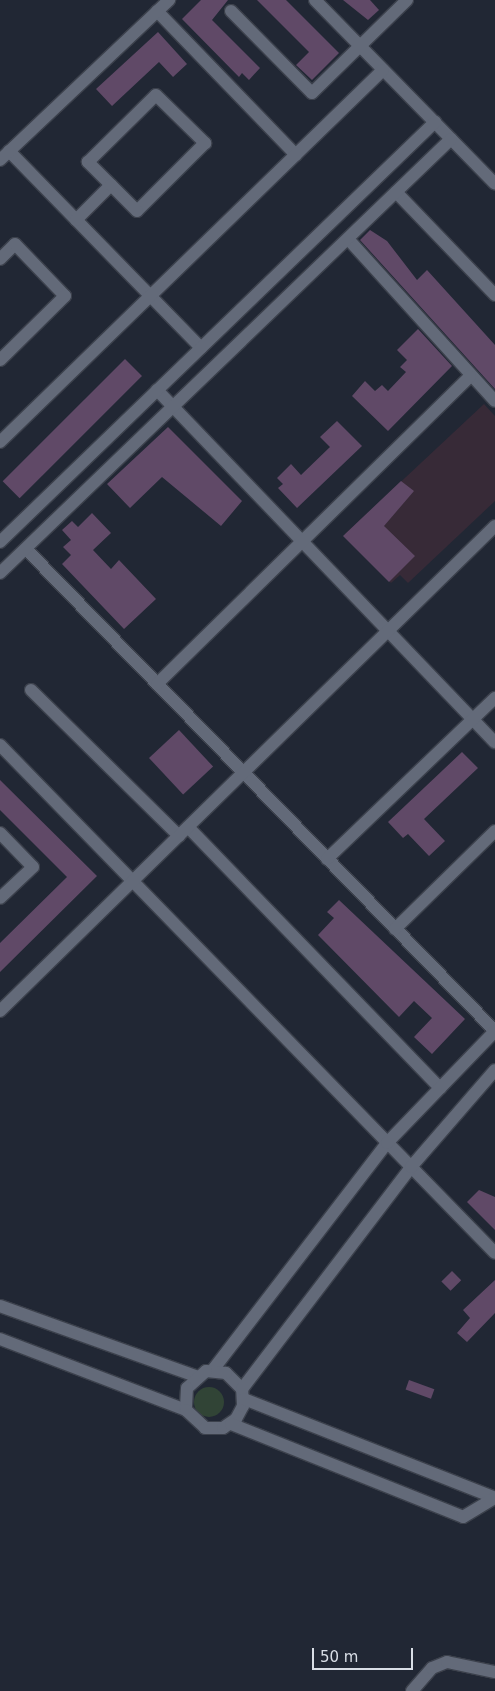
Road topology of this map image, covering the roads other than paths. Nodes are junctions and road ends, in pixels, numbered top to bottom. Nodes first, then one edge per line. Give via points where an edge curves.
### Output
1 (168, 0) edge
2 (315, 0) edge
3 (407, 0) edge
4 (157, 11) junction
5 (231, 11) dead end
6 (360, 46) junction
7 (383, 70) junction
8 (435, 122) junction
9 (451, 139) junction
10 (296, 154) junction
11 (5, 156) edge
12 (495, 184) edge
13 (111, 185) junction
14 (396, 192) junction
15 (76, 220) junction
16 (349, 240) junction
17 (0, 259) edge
18 (495, 294) edge
19 (151, 297) junction
20 (201, 348) junction
21 (0, 360) edge
22 (470, 376) junction
23 (157, 390) junction
24 (495, 400) edge
25 (173, 407) junction
26 (0, 442) edge
27 (495, 526) edge
28 (302, 540) junction
29 (0, 542) edge
30 (26, 549) junction
31 (0, 574) edge
32 (389, 630) junction
33 (157, 684) junction
34 (31, 690) dead end
35 (495, 698) edge
36 (474, 720) junction
37 (495, 742) edge
38 (0, 745) edge
39 (243, 774) junction
40 (188, 826) junction
41 (495, 831) edge
42 (0, 833) edge
43 (179, 836) junction
44 (327, 859) junction
45 (132, 882) junction
46 (0, 898) edge
47 (395, 929) junction
48 (0, 1011) edge
49 (495, 1031) edge
50 (495, 1070) edge
51 (440, 1088) junction
52 (387, 1143) junction
53 (411, 1167) junction
54 (495, 1253) edge
55 (0, 1306) edge
56 (0, 1338) edge
57 (212, 1370) junction
58 (196, 1376) junction
59 (243, 1394) junction
60 (186, 1410) junction
61 (231, 1424) junction
62 (495, 1498) edge
63 (495, 1672) edge
64 (412, 1691) edge

1 - 4 street
2 - 6 street
3 - 6 street
4 - 10 street
4 - 11 street
5 - 6 street via 312,93
6 - 7 street
7 - 8 street
7 - 10 street
8 - 9 street
8 - 20 street
9 - 12 street
9 - 14 street
10 - 19 street
11 - 15 street
13 - 13 street via 88,162 156,95 205,143 137,211
13 - 15 street
14 - 16 street
14 - 18 street
15 - 19 street
16 - 22 street
16 - 25 street
17 - 21 street via 15,244 66,296
19 - 20 street
19 - 26 street
20 - 23 street
22 - 24 street
22 - 28 street
23 - 25 street
23 - 29 street
25 - 28 street
25 - 30 street
27 - 32 street
28 - 32 street
28 - 33 street
30 - 31 street
30 - 33 street
32 - 36 street
32 - 39 street
33 - 39 street
34 - 43 street
35 - 36 street
36 - 37 street
36 - 44 street
38 - 45 street
39 - 40 street
39 - 44 street
40 - 43 street
40 - 51 street
41 - 47 street
42 - 46 street via 33,867
43 - 45 street
44 - 47 street
45 - 48 street
45 - 52 street
47 - 49 street
49 - 51 street
50 - 53 street
51 - 52 street
52 - 53 street
52 - 57 street
53 - 54 street
53 - 59 street
55 - 58 street
56 - 60 street
57 - 58 street
57 - 59 street via 226,1373
58 - 60 street via 185,1395
59 - 61 street via 241,1413
59 - 62 street
60 - 61 street via 205,1428
61 - 62 street via 463,1517
63 - 64 street via 447,1662 432,1668

